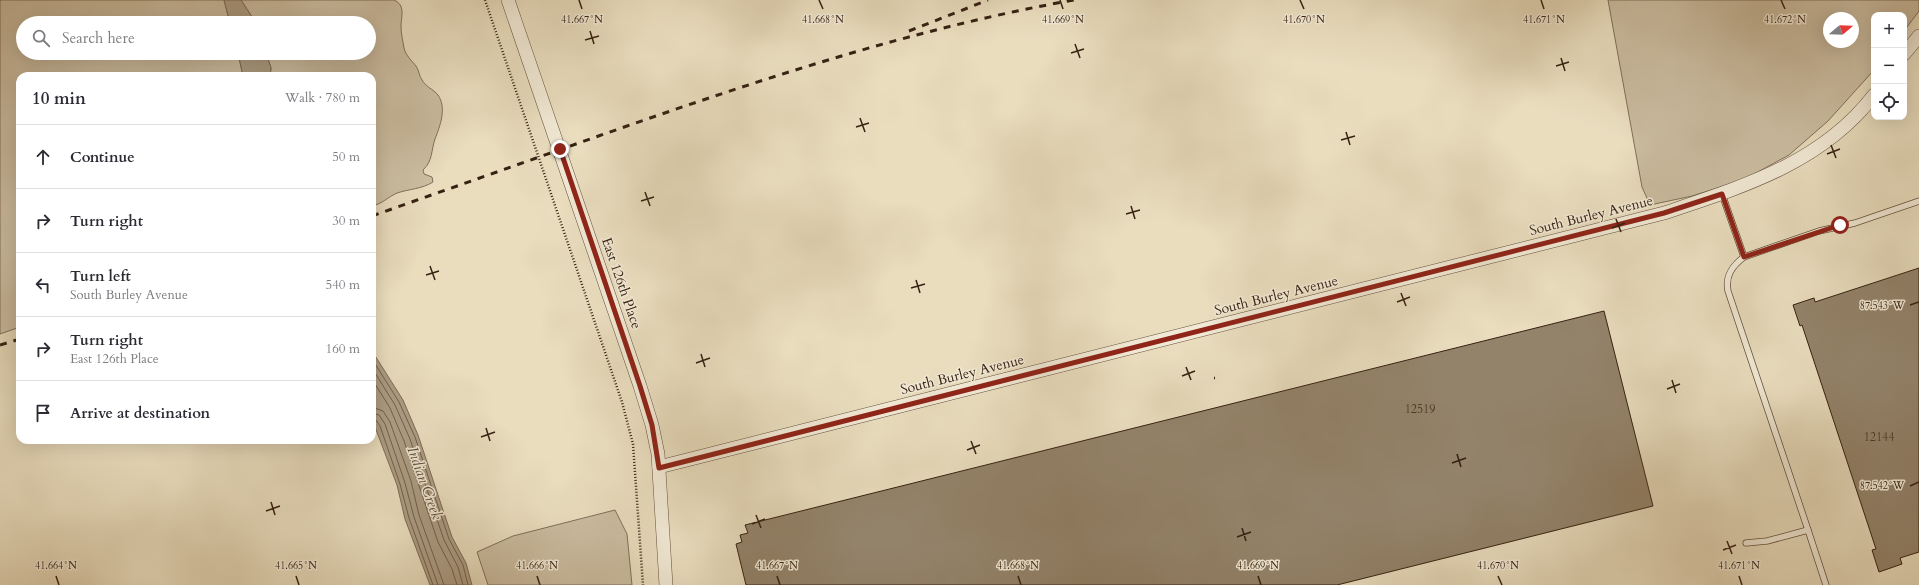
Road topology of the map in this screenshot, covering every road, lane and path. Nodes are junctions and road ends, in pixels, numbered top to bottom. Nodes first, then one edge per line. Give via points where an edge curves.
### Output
1 (485, 0) edge
2 (508, 0) edge
3 (1919, 36) edge
4 (1907, 50) edge
5 (1871, 99) edge
6 (1722, 194) junction
7 (1919, 201) edge
8 (1744, 257) junction
9 (659, 468) junction
10 (1808, 530) junction
11 (1746, 543) dead end
12 (643, 585) edge
13 (666, 585) edge
14 (1826, 585) edge

1 - 12 path via 622,402 633,444
2 - 9 street, East 126th Place via 640,386 652,425
3 - 4 street
5 - 6 street, South Burley Avenue via 1834,137 1773,173
6 - 8 lane
6 - 9 street, South Burley Avenue via 1664,213
7 - 8 lane
8 - 10 lane via 1735,264 1726,283
9 - 13 street, East 126th Place
10 - 11 lane
10 - 14 lane

